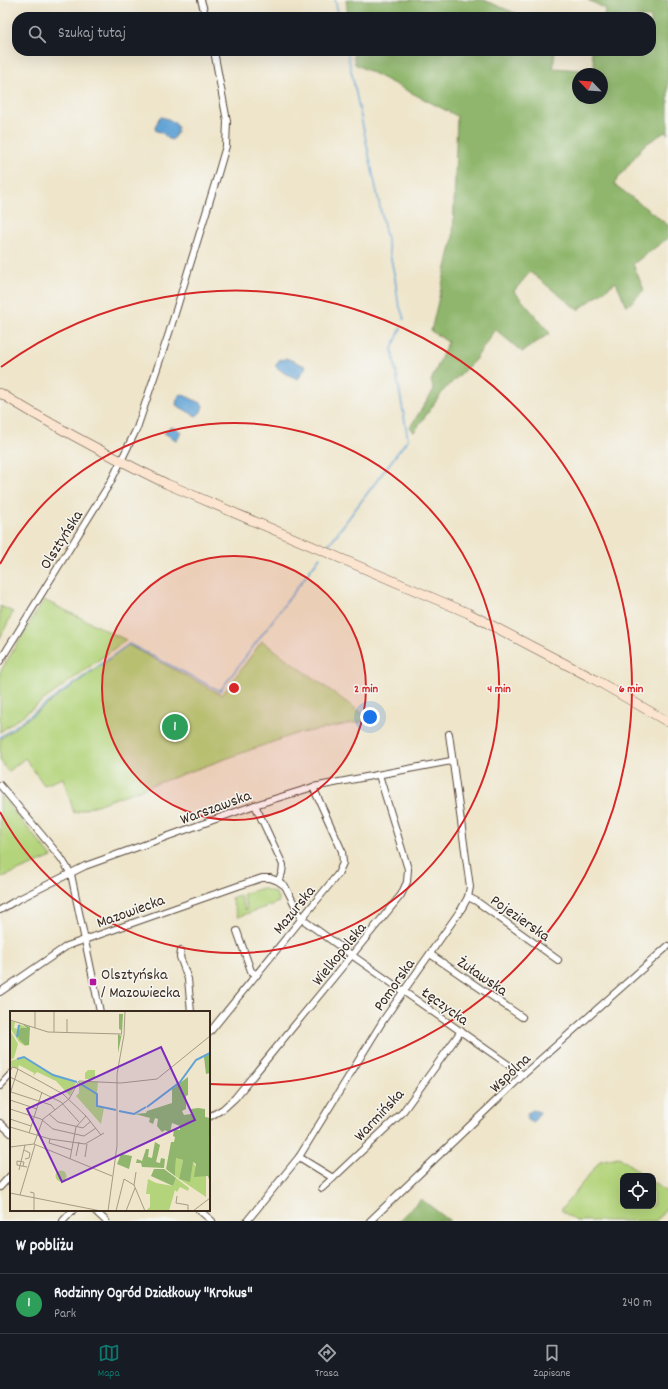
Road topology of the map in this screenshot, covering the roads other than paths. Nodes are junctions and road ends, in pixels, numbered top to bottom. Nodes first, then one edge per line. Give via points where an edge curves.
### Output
1 (201, 0) edge
2 (205, 12) edge
3 (215, 56) edge
4 (0, 393) edge
5 (122, 462) junction
6 (0, 661) edge
7 (668, 722) edge
8 (448, 734) dead end
9 (451, 761) junction
10 (379, 775) junction
11 (0, 785) edge
12 (313, 787) junction
13 (255, 805) junction
14 (70, 874) junction
15 (278, 881) junction
16 (468, 897) junction
17 (0, 910) edge
18 (302, 919) junction
19 (236, 931) dead end
20 (85, 940) junction
21 (668, 946) edge
22 (181, 951) dead end
23 (430, 954) junction
24 (353, 956) junction
25 (558, 960) dead end
26 (257, 975) junction
27 (404, 991) junction
28 (0, 992) edge
29 (100, 1011) edge
30 (191, 1011) edge
31 (522, 1017) dead end
32 (460, 1031) junction
33 (210, 1032) edge
34 (10, 1075) edge
35 (523, 1076) junction
36 (0, 1086) edge
37 (210, 1116) edge
38 (0, 1123) edge
39 (10, 1132) edge
40 (299, 1157) junction
41 (10, 1176) edge
42 (333, 1178) junction
43 (0, 1187) edge
44 (322, 1188) dead end
45 (72, 1211) edge
46 (95, 1211) edge
47 (200, 1211) edge
48 (63, 1221) edge
49 (106, 1221) edge
50 (212, 1221) edge
51 (246, 1221) edge
52 (370, 1221) edge

1 - 2 street
3 - 5 street, Olsztyńska via 227,120 226,146 137,428
4 - 5 main road
5 - 6 street, Olsztyńska
5 - 7 main road via 468,613 594,679
8 - 9 street, Pomorska
9 - 10 street, Warszawska
9 - 16 street, Pomorska via 470,887
10 - 12 street, Warszawska
10 - 24 street, Wielkopolska via 408,869 407,882 401,895
11 - 14 street via 62,858
12 - 13 street, Warszawska
12 - 18 street, Mazurska via 342,852 343,863 338,874
13 - 14 street, Warszawska via 85,866
13 - 15 street via 283,865
14 - 17 street, Warszawska
14 - 20 street
15 - 18 street, Łęczycka via 285,886
15 - 20 street, Mazowiecka via 262,878
16 - 23 street, Pomorska
16 - 25 street, Pojezierska
18 - 24 street, Łęczycka
18 - 26 street, Mazurska
19 - 26 street via 251,971
20 - 28 street, Mazowiecka via 66,946
20 - 29 street
21 - 35 street, Wspólna
22 - 30 street via 180,957 188,979
23 - 27 street, Pomorska
23 - 31 street, Żuławska
24 - 27 street, Łęczycka
24 - 37 street, Wielkopolska via 236,1098
26 - 33 street, Mazurska
27 - 32 street, Łęczycka
27 - 40 street, Pomorska
32 - 35 street, Łęczycka
32 - 42 street, Warmińska via 402,1113
34 - 36 street
35 - 52 street, Wspólna
38 - 39 street
40 - 42 street
40 - 51 street, Pomorska
41 - 43 street
42 - 44 street, Warmińska
45 - 48 street
46 - 49 street
47 - 50 street

